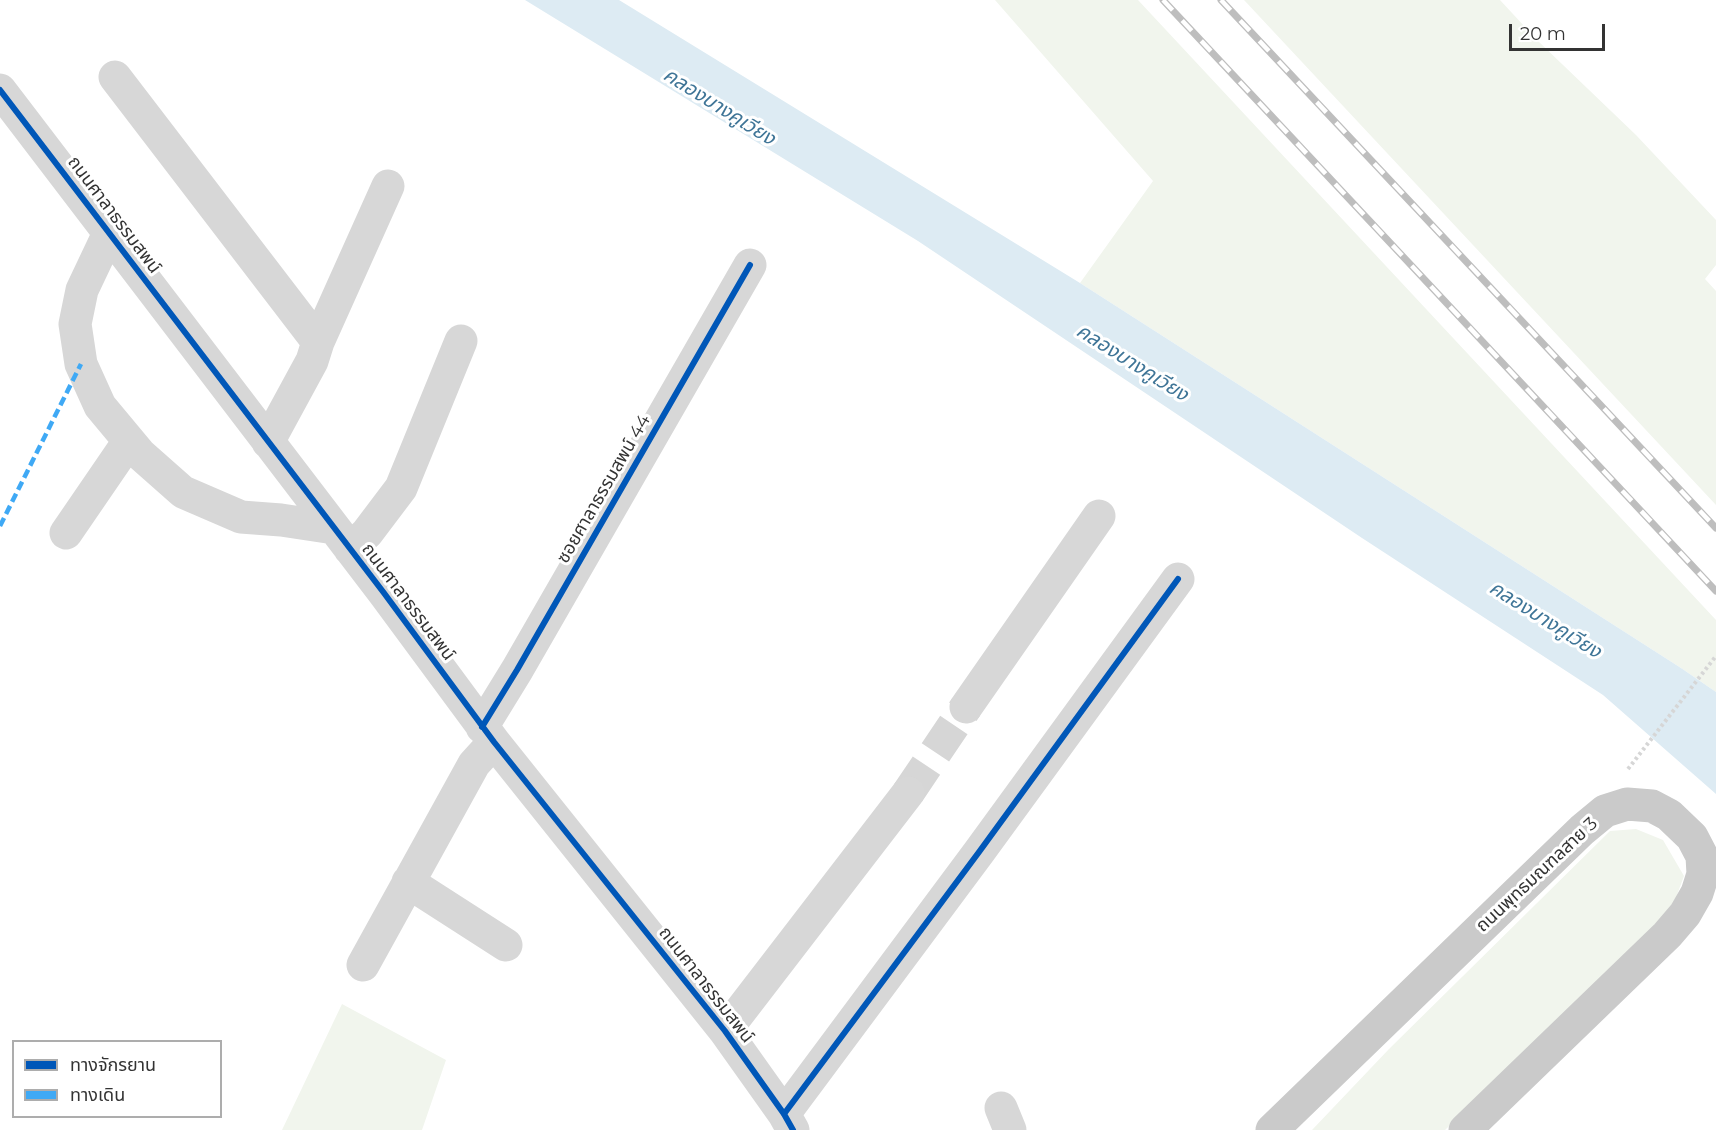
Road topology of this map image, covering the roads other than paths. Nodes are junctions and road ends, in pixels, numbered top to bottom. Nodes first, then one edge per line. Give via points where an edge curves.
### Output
1 (115, 77) dead end
2 (0, 90) edge
3 (388, 186) dead end
4 (109, 234) junction
5 (750, 265) dead end
6 (461, 341) dead end
7 (318, 342) junction
8 (129, 441) junction
9 (268, 442) junction
10 (1099, 516) dead end
11 (66, 533) dead end
12 (342, 538) junction
13 (1178, 579) dead end
14 (966, 707) tunnel mouth
15 (488, 734) junction
16 (908, 793) tunnel mouth
17 (408, 882) junction
18 (506, 945) dead end
19 (363, 965) dead end
20 (725, 1031) junction
21 (789, 1122) edge
22 (1272, 1130) edge
23 (1465, 1130) edge

1 - 7 street
2 - 4 street, ถนนศาลาธรรมสพน์
3 - 7 street
4 - 8 street via 82,290 75,324 81,364 100,406
4 - 9 street, ถนนศาลาธรรมสพน์
5 - 15 street, ซอยศาลาธรรมสพน์ 44 via 517,670
6 - 12 street via 401,488 367,533
7 - 9 street via 312,362
8 - 11 street
8 - 12 street via 183,492 241,517 281,520
9 - 12 street, ถนนศาลาธรรมสพน์
10 - 14 street
12 - 15 street, ถนนศาลาธรรมสพน์
13 - 21 street
15 - 17 street, ซอยศาลาธรรมสพน์ 44
15 - 20 street, ถนนศาลาธรรมสพน์
16 - 20 street
17 - 18 street
17 - 19 street, ซอยศาลาธรรมสพน์ 44
20 - 21 street, ถนนศาลาธรรมสพน์
22 - 23 main road, ถนนพุทธมณฑลสาย 3 via 1582,830 1605,812 1627,804 1652,806 1669,815 1692,837 1702,856 1703,874 1685,914

